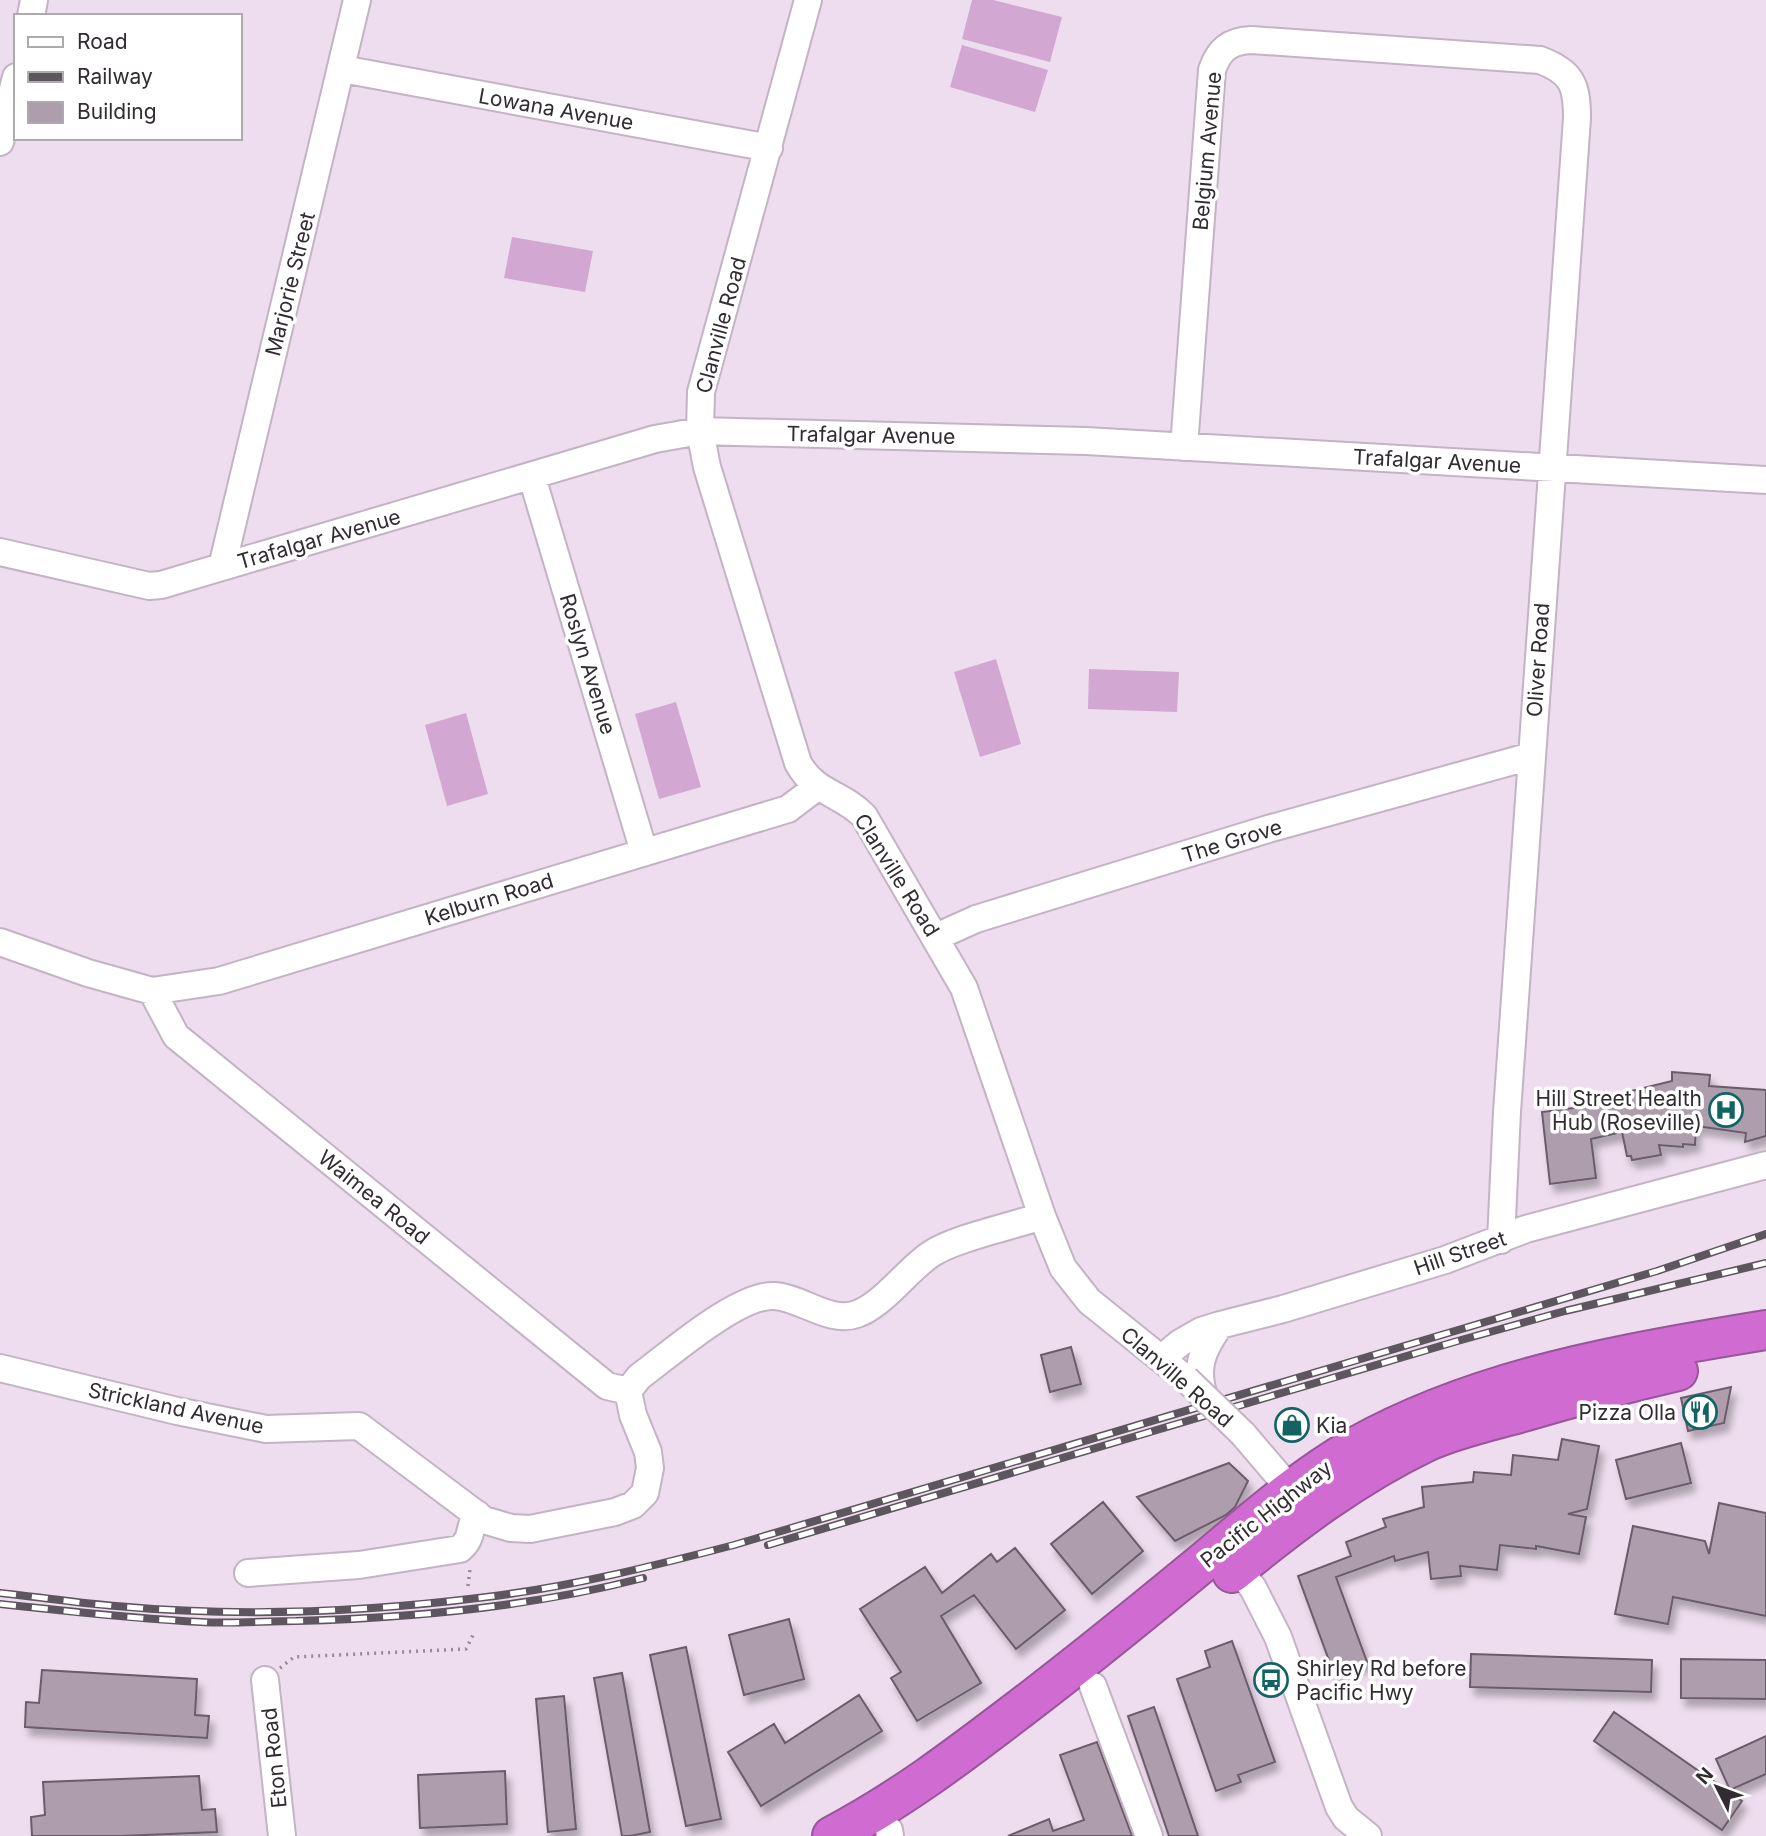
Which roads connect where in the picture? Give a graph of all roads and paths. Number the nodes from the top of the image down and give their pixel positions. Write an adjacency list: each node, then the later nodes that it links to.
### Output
1 (358, 0): 3 (street, Marjorie Street)
2 (808, 0): 7 (street, Clanville Road)
3 (342, 69): 7 (street, Lowana Avenue); 14 (street, Marjorie Street)
4 (1573, 82): 9 (street, Belgium Avenue); 10 (street, Oliver Road)
5 (14, 85): 6 (street)
6 (0, 142)
7 (769, 148): 8 (street, Clanville Road)
8 (700, 431): 9 (street, Trafalgar Avenue); 11 (street, Trafalgar Avenue); 16 (street, Clanville Road)
9 (1184, 447): 10 (street, Trafalgar Avenue)
10 (1551, 467): 12 (street, Trafalgar Avenue); 15 (street, Oliver Road)
11 (531, 477): 14 (street, Trafalgar Avenue); 17 (street, Roslyn Avenue)
12 (1766, 480)
13 (0, 552): 14 (street, Trafalgar Avenue)
14 (222, 567)
15 (1531, 756): 18 (street, The Grove); 23 (street, Oliver Road)
16 (817, 787): 17 (street, Kelburn Road); 18 (street, Clanville Road)
17 (644, 852): 20 (street, Kelburn Road)
18 (936, 937): 22 (street, Clanville Road)
19 (0, 943): 20 (street)
20 (152, 991): 30 (street, Waimea Road)
21 (1766, 1164): 23 (street, Hill Street)
22 (1042, 1216): 27 (street, Clanville Road); 30 (street)
23 (1501, 1240): 24 (street, Hill Street)
24 (1220, 1325): 27 (street, Hill Street); 29 (street)
25 (1766, 1330): 31 (highway, Pacific Highway)
26 (1766, 1356): 31 (highway, Pacific Highway)
27 (1161, 1359): 29 (street, Clanville Road)
28 (0, 1368): 32 (street, Strickland Avenue)
29 (1196, 1384): 31 (street, Clanville Road, bridge)
30 (628, 1391): 32 (street, Strickland Avenue)
31 (1301, 1501): 33 (highway, Pacific Highway)
32 (477, 1514): 34 (street)
33 (1229, 1558): 37 (highway, Pacific Highway); 40 (highway, Pacific Highway); 42 (street)
34 (248, 1573)
35 (474, 1633): 36 (path)
36 (265, 1679): 39 (street, Eton Road)
37 (1093, 1686): 38 (highway, Pacific Highway); 41 (street)
38 (886, 1834)
39 (282, 1836)
40 (832, 1836)
41 (1149, 1836)
42 (1368, 1836)

